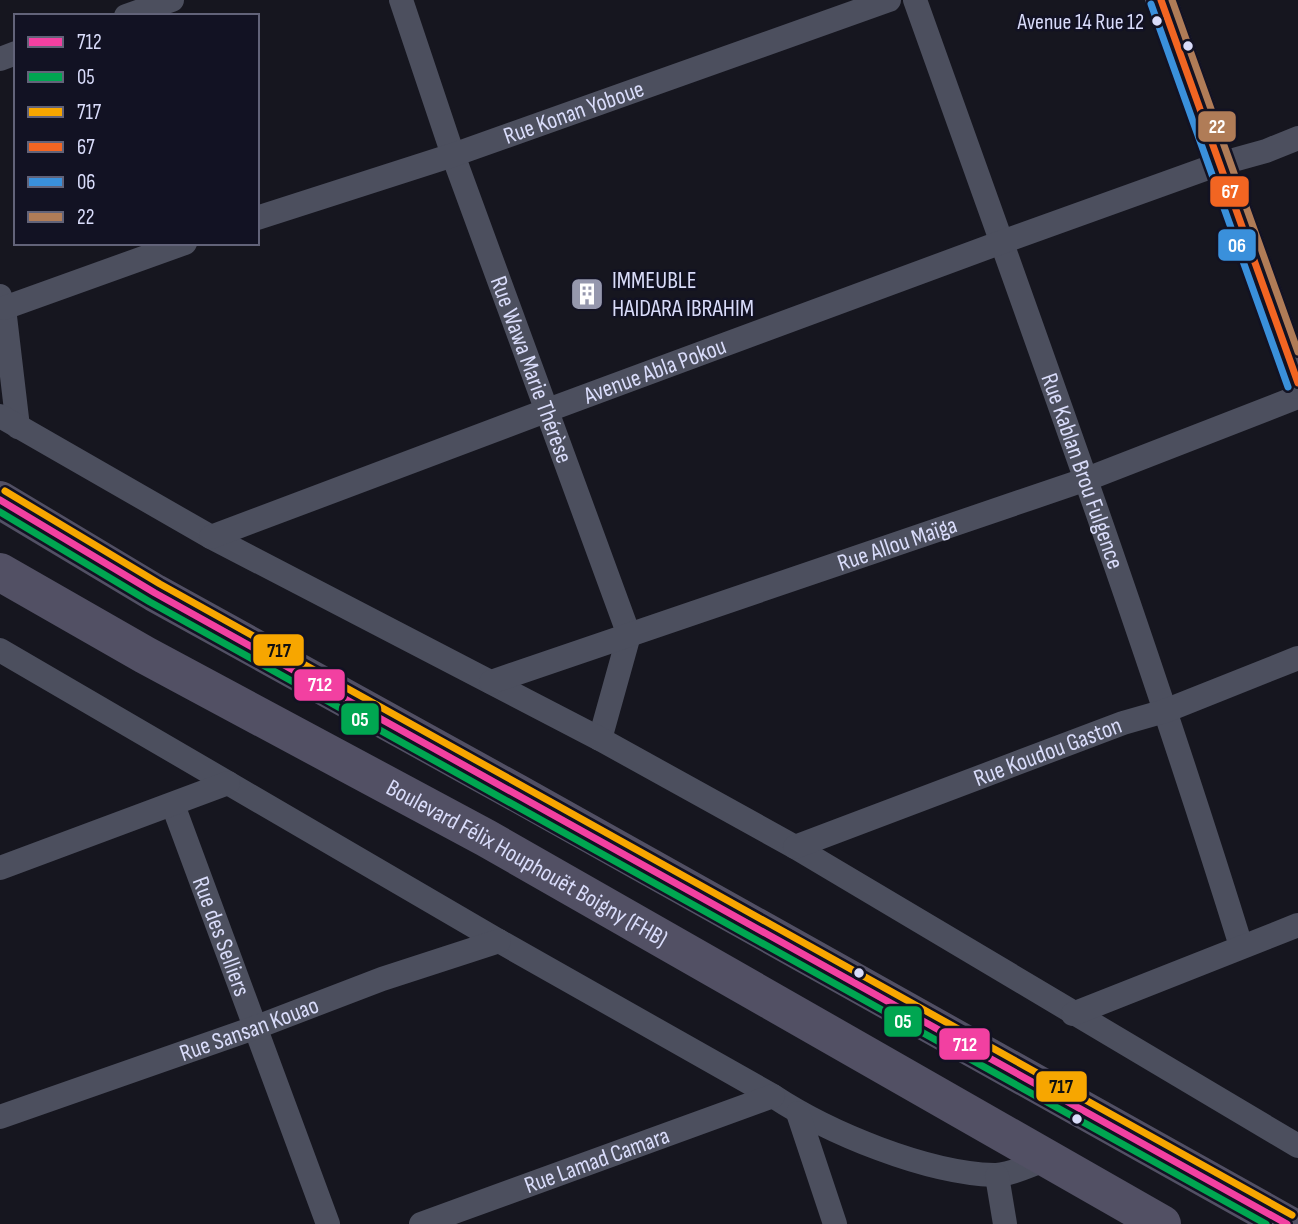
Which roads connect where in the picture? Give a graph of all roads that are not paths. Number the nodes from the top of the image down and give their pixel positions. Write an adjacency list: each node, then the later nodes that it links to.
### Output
1 (172, 0): 6 (street)
2 (401, 0): 8 (street, Rue Wawa Marie Thérèse)
3 (889, 0): 8 (street, Rue Konan Yoboue)
4 (915, 0): 11 (street, Rue Kablan Brou Fulgence)
5 (1161, 0): 9 (street)
6 (132, 14)
7 (1298, 138): 9 (street, Avenue Abla Pokou)
8 (453, 155): 10 (street, Rue Konan Yoboue); 16 (street, Rue Wawa Marie Thérèse)
9 (1219, 164): 11 (street, Avenue Abla Pokou); 14 (street)
10 (259, 217)
11 (1002, 242): 16 (street, Avenue Abla Pokou); 18 (street, Rue Kablan Brou Fulgence)
12 (179, 245): 13 (street)
13 (2, 302): 17 (street)
14 (1298, 383)
15 (1298, 397): 18 (street, Rue Allou Maïga)
16 (548, 410): 20 (street, Avenue Abla Pokou); 22 (street, Rue Wawa Marie Thérèse)
17 (9, 422): 20 (street)
18 (1087, 479): 22 (street, Rue Allou Maïga); 26 (street, Rue Kablan Brou Fulgence)
19 (0, 499): 48 (main road)
20 (211, 537): 25 (street)
21 (0, 572): 41 (main road, Boulevard Félix Houphouët Boigny (FHB))
22 (629, 635): 25 (street, Rue Allou Maïga); 27 (street)
23 (0, 650): 28 (street)
24 (1298, 658): 26 (street, Rue Koudou Gaston)
25 (491, 682): 27 (street)
26 (1164, 711): 30 (street, Rue Koudou Gaston); 34 (street, Rue Kablan Brou Fulgence)
27 (600, 739): 30 (street)
28 (228, 783): 29 (street); 33 (street)
29 (173, 805): 31 (street); 36 (street, Rue des Selliers)
30 (795, 847): 35 (street)
31 (0, 868)
32 (1298, 925): 34 (street)
33 (499, 941): 36 (street, Rue Sansan Kouao); 37 (street)
34 (1241, 946): 35 (street)
35 (1073, 1014): 40 (street)
36 (254, 1028): 39 (street, Rue Sansan Kouao); 43 (street, Rue des Selliers)
37 (773, 1096): 38 (street); 44 (street, Rue Lamad Camara)
38 (798, 1112): 42 (street); 45 (street)
39 (0, 1117)
40 (1298, 1146)
41 (1050, 1158): 42 (street); 47 (main road, Boulevard Félix Houphouët Boigny (FHB))
42 (996, 1176): 46 (street)
43 (328, 1224)
44 (421, 1224)
45 (835, 1224)
46 (1005, 1224)
47 (1162, 1224)
48 (1287, 1224)

